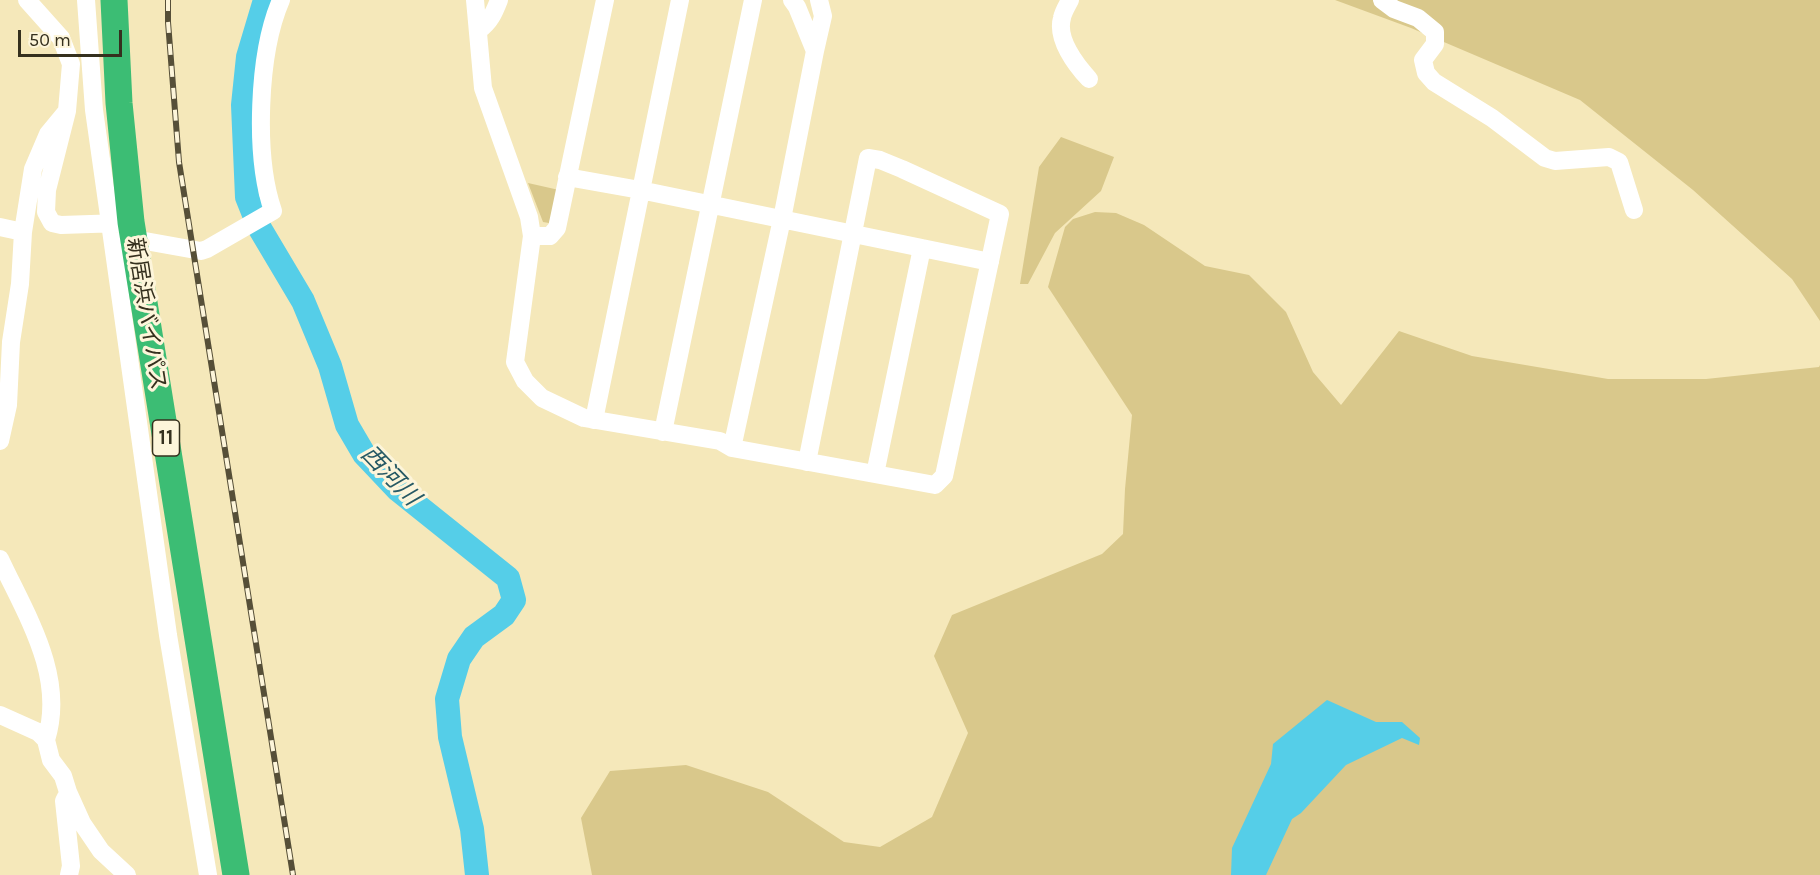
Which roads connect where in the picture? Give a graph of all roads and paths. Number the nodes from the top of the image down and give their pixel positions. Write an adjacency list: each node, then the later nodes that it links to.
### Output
1 (27, 0): 17 (street)
2 (86, 0): 24 (street)
3 (114, 0): 24 (highway, 新居浜バイパス / 11)
4 (281, 0): 24 (street)
5 (475, 0): 14 (street)
6 (498, 0): 14 (street)
7 (605, 0): 18 (street)
8 (680, 0): 19 (street)
9 (753, 0): 20 (street)
10 (792, 0): 15 (street)
11 (819, 0): 15 (street)
12 (1070, 0): 16 (street)
13 (1382, 0): 21 (street)
14 (478, 30): 27 (street)
15 (815, 51): 22 (street)
16 (1089, 79)
17 (67, 111): 24 (street); 25 (street)
18 (567, 177): 19 (street); 27 (street)
19 (640, 190): 20 (street); 31 (street)
20 (710, 204): 22 (street); 32 (street)
21 (1634, 210)
22 (782, 219): 26 (street); 34 (street)
23 (0, 227): 25 (street)
24 (125, 228): 43 (street); 44 (highway, 新居浜バイパス / 11)
25 (23, 232): 30 (street)
26 (853, 234): 28 (street); 29 (street); 35 (street)
27 (532, 236): 31 (street)
28 (922, 248): 29 (street); 36 (street)
29 (990, 262): 36 (street)
30 (2, 417): 33 (street)
31 (594, 420): 32 (street)
32 (663, 432): 34 (street)
33 (0, 441)
34 (732, 448): 35 (street)
35 (807, 462): 36 (street)
36 (875, 474)
37 (0, 560): 39 (street)
38 (0, 714): 39 (street)
39 (46, 740): 40 (street)
40 (68, 792): 41 (street); 42 (street)
41 (69, 875)
42 (128, 875)
43 (208, 875)
44 (236, 875)

